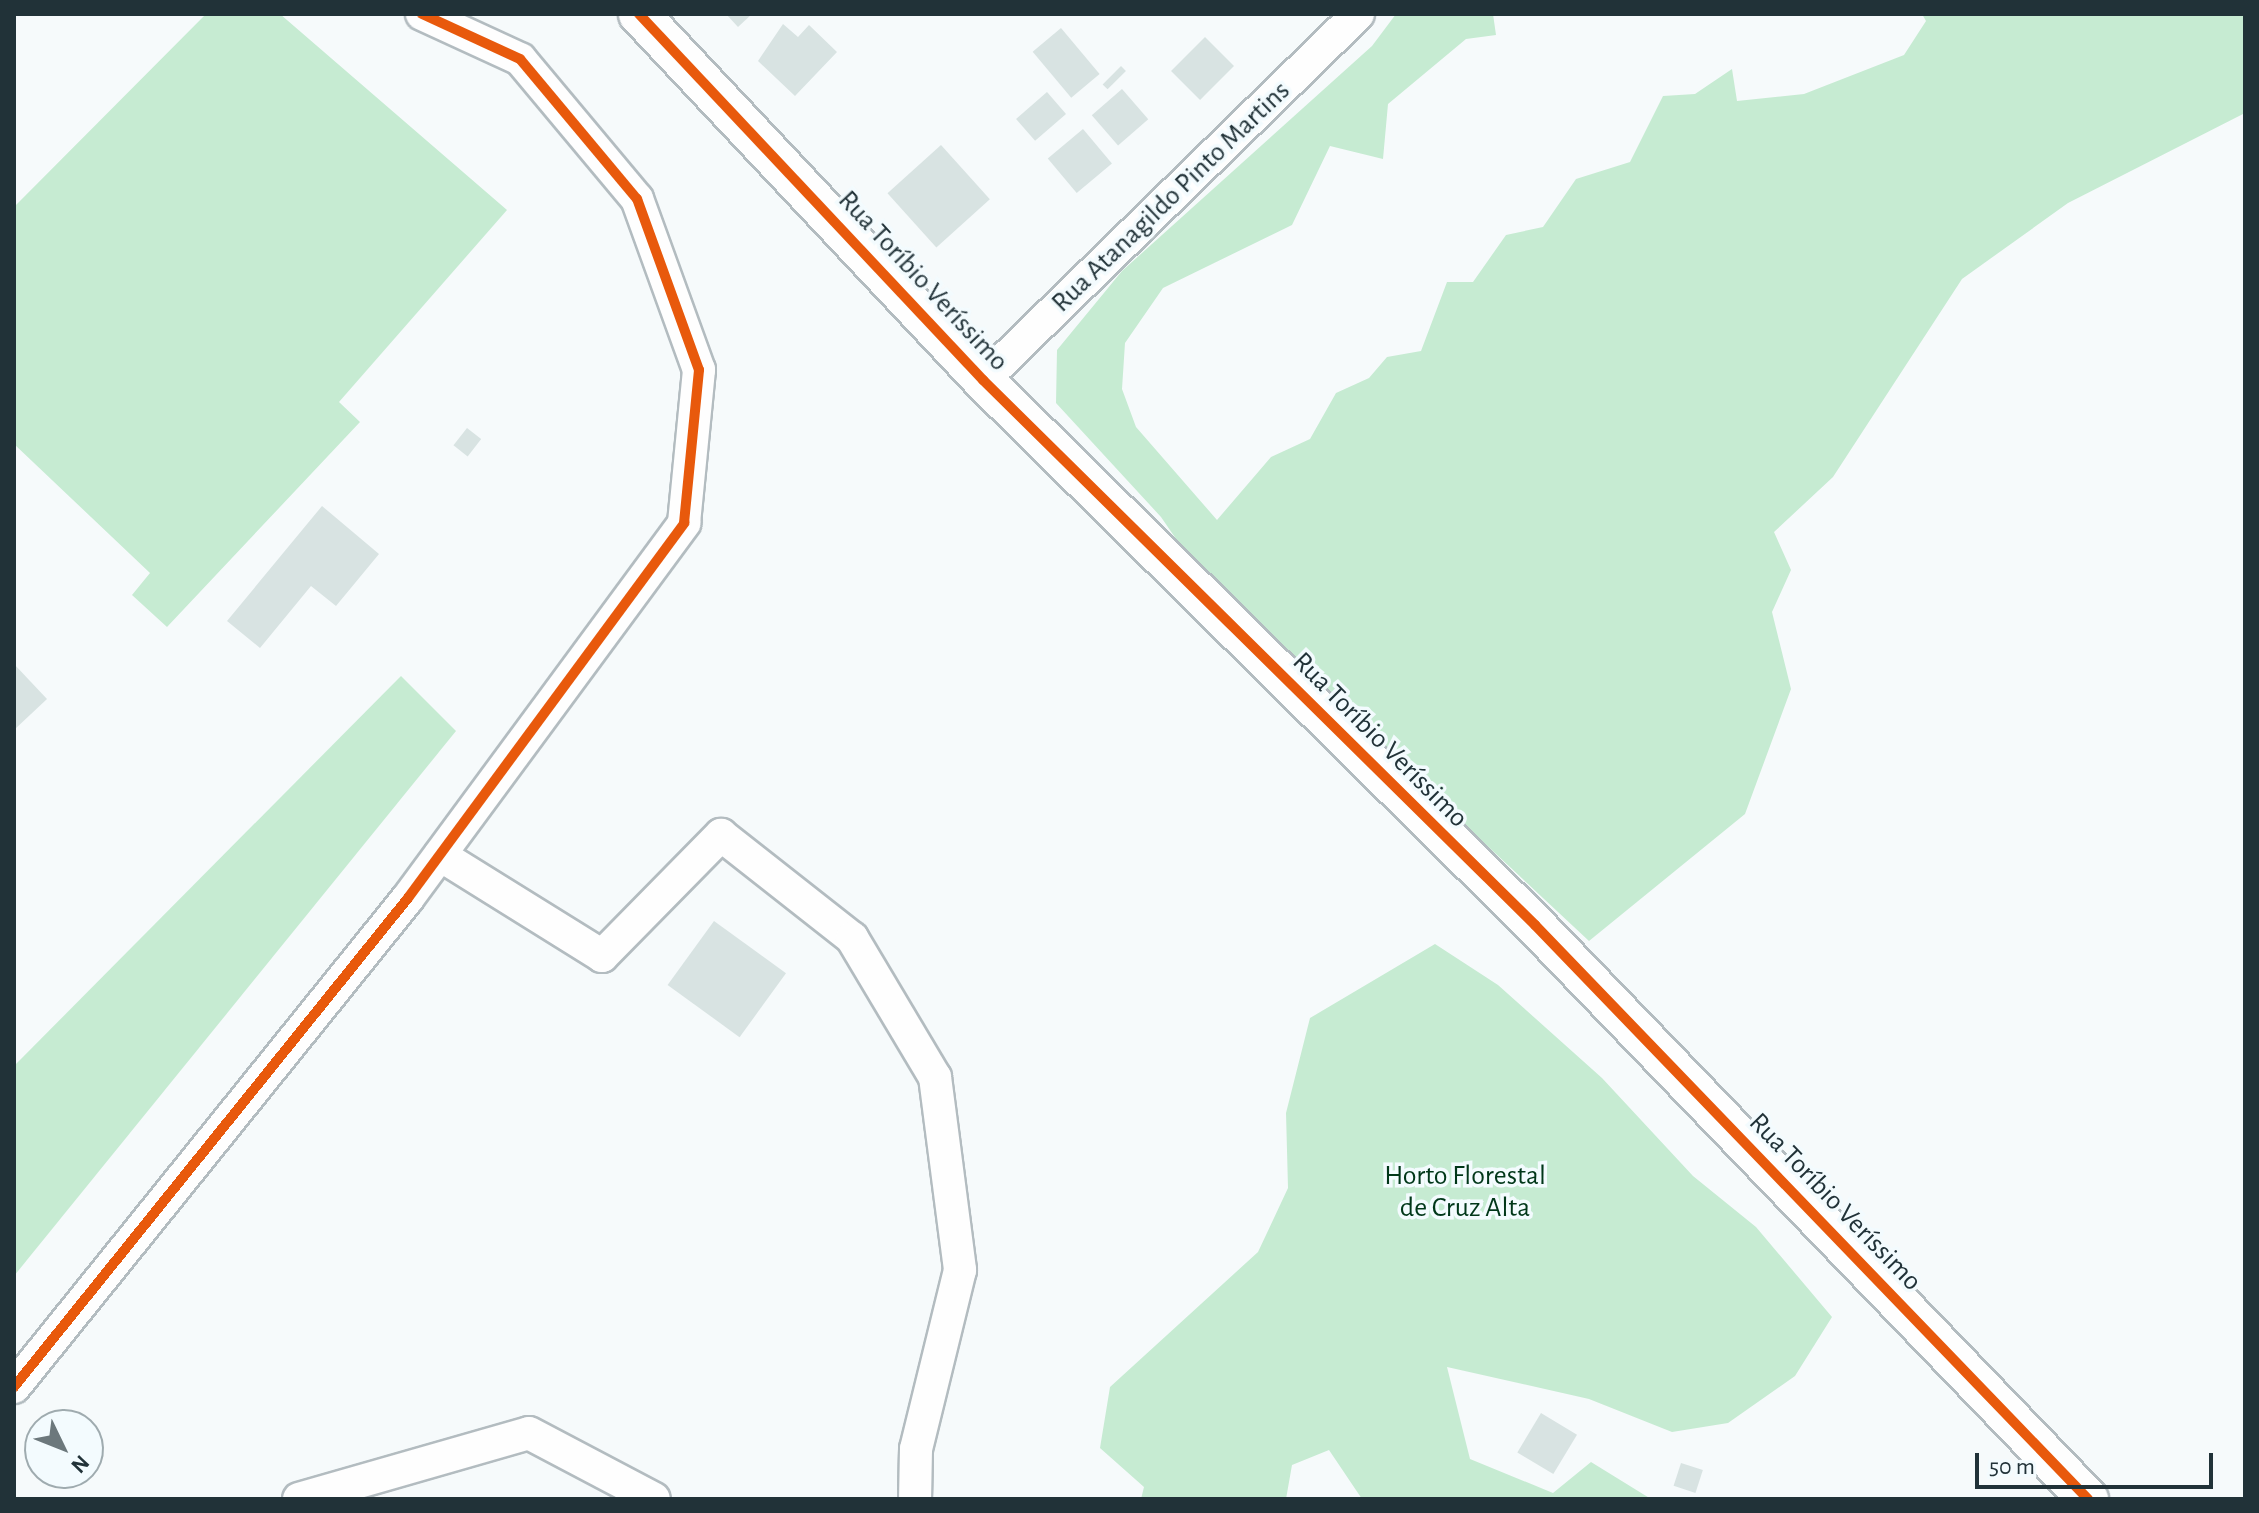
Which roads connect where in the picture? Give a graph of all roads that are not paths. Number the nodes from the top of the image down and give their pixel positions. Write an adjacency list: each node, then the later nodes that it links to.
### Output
1 (422, 14): 5 (street)
2 (639, 14): 4 (street, Rua Toríbio Veríssimo)
3 (1358, 14): 4 (street, Rua Atanagildo Pinto Martins)
4 (983, 380): 10 (street, Rua Toríbio Veríssimo)
5 (440, 855): 6 (street); 9 (street)
6 (14, 1387)
7 (299, 1499): 8 (street)
8 (654, 1499)
9 (915, 1499)
10 (2088, 1499)

